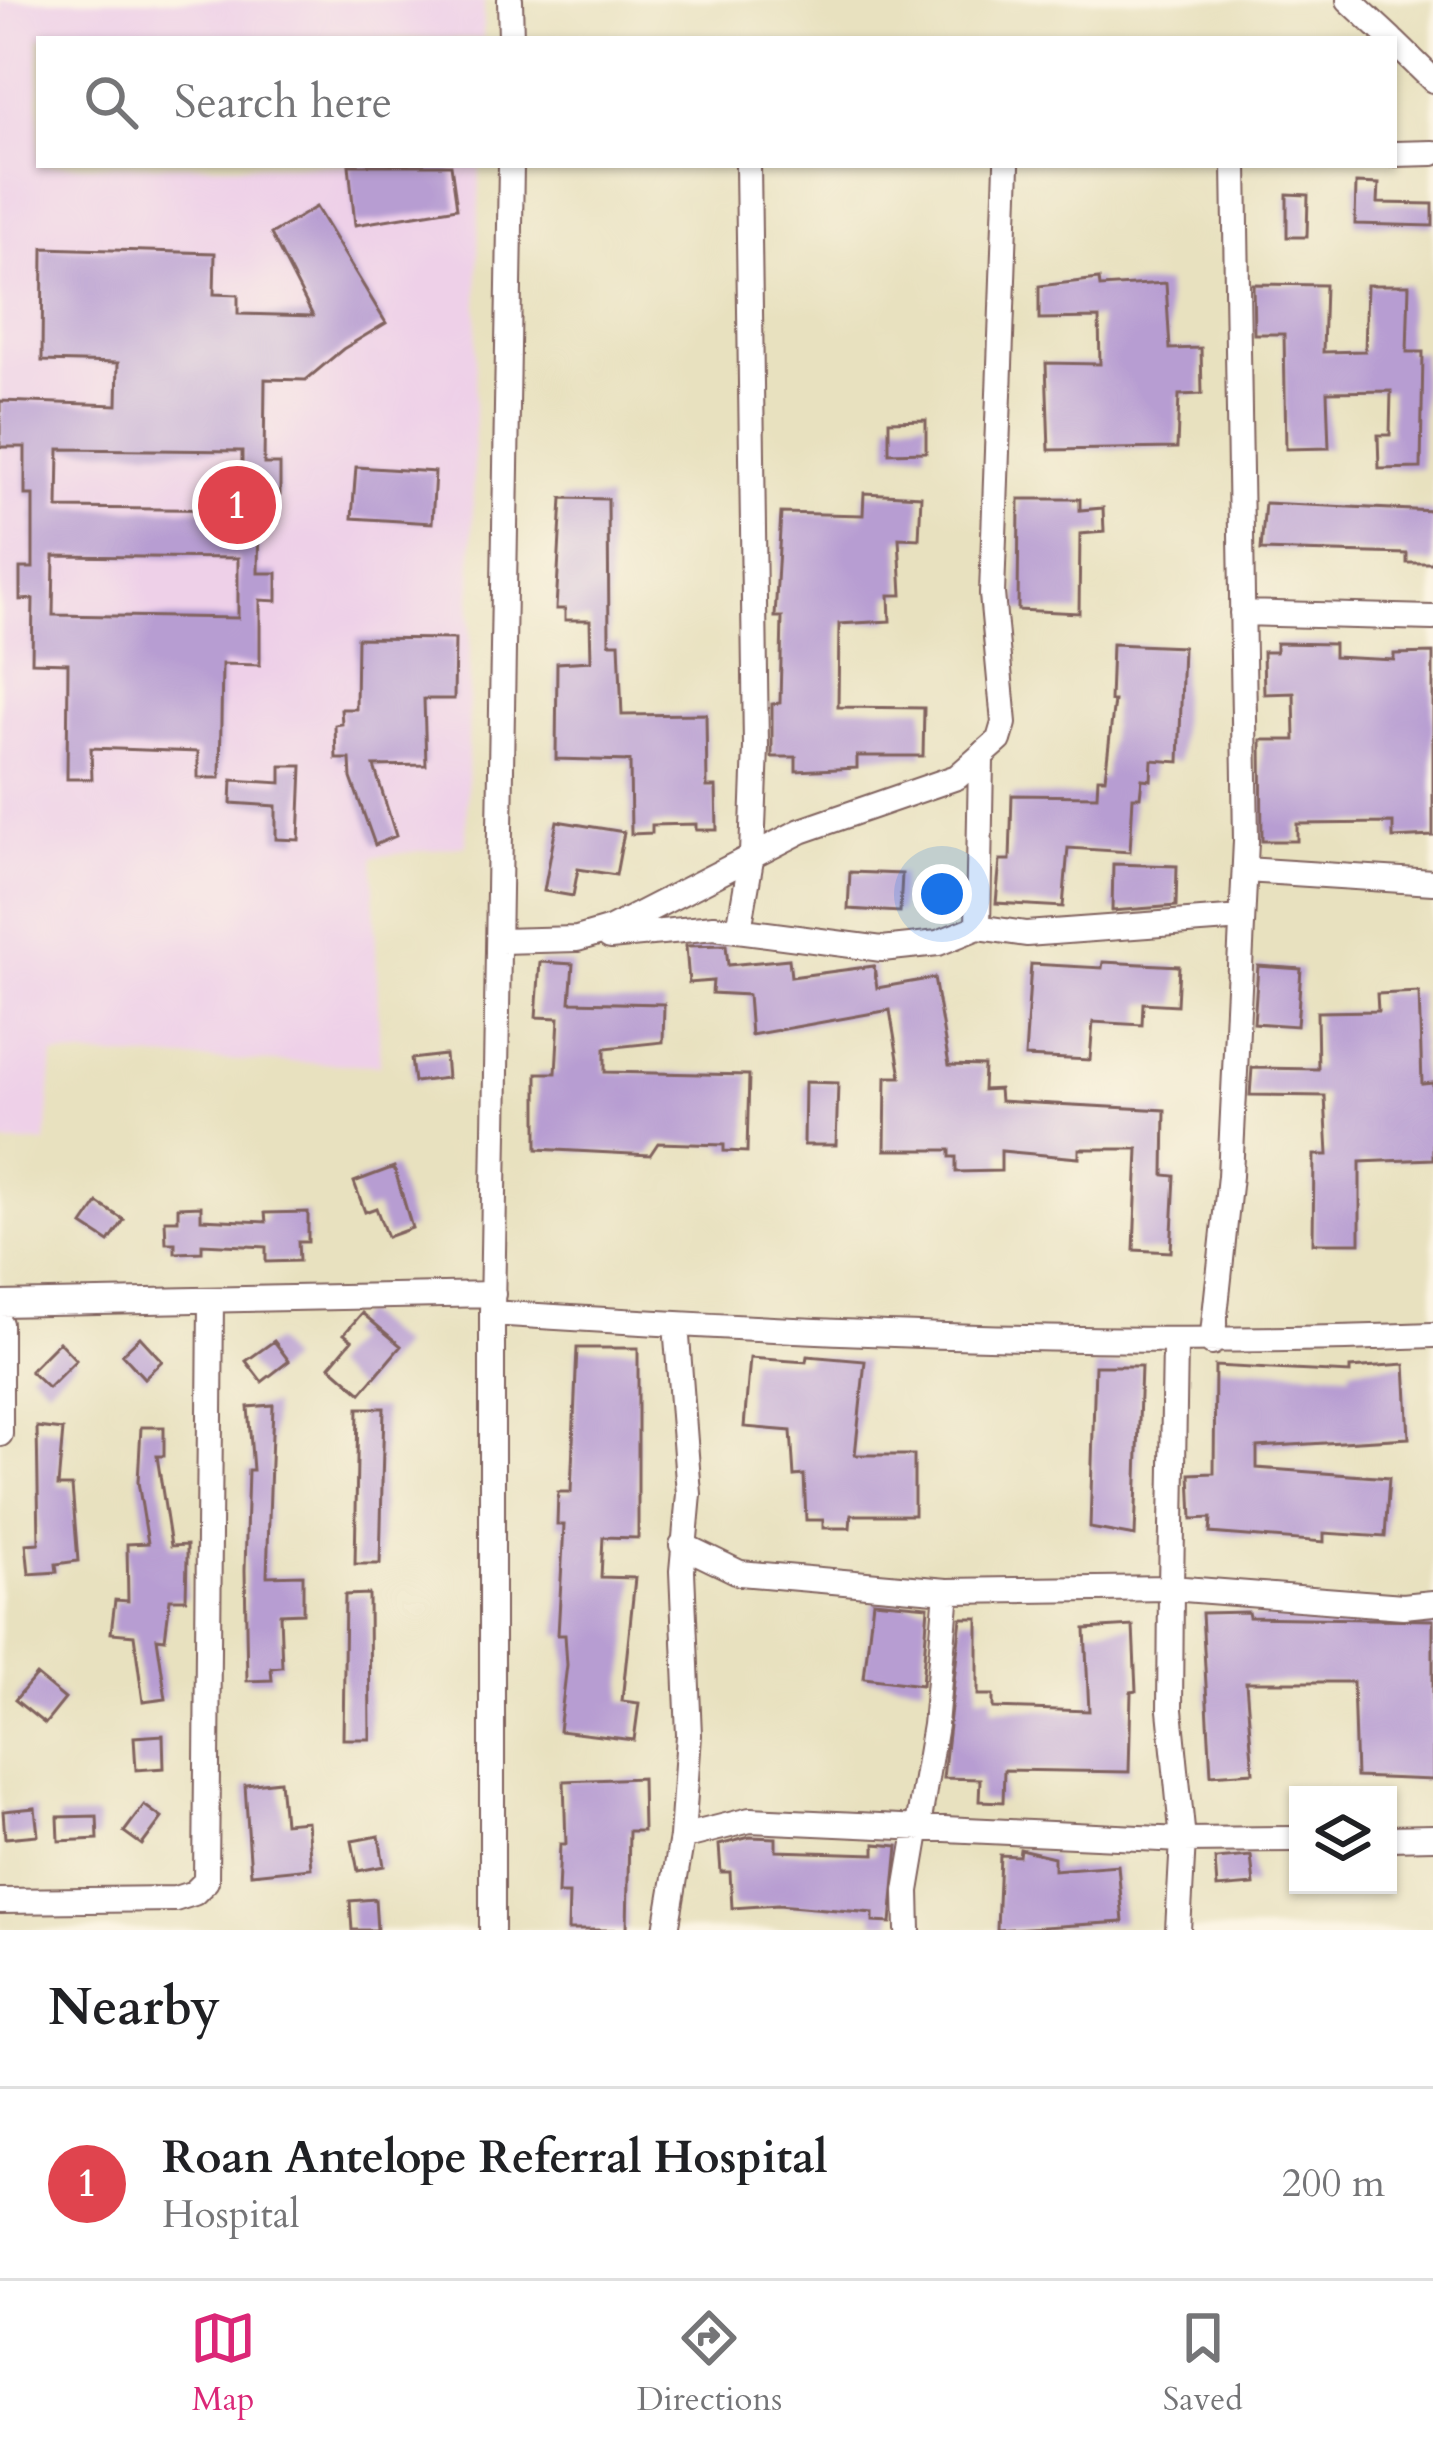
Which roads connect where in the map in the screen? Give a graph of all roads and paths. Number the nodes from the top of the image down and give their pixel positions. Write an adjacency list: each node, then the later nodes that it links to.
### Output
1 (510, 0): 3 (street)
2 (1349, 0): 4 (street)
3 (511, 36)
4 (1388, 36)
5 (1397, 45): 6 (street)
6 (1433, 80)
7 (1433, 153): 8 (street)
8 (1397, 154)
9 (511, 168): 23 (street)
10 (748, 168): 16 (street)
11 (1007, 168): 15 (street)
12 (1235, 168): 13 (street)
13 (1242, 613): 14 (street); 17 (street)
14 (1433, 618)
15 (981, 760): 16 (street); 20 (street)
16 (752, 854): 21 (street); 22 (street)
17 (1244, 870): 18 (street); 19 (street)
18 (1433, 882)
19 (1243, 918): 20 (street); 31 (street)
20 (978, 926): 21 (street)
21 (739, 930): 22 (street)
22 (577, 939): 23 (street)
23 (500, 941): 25 (street)
24 (212, 1300): 25 (street); 26 (street); 43 (street)
25 (493, 1303): 28 (street); 44 (street)
26 (0, 1304)
27 (0, 1324): 32 (street)
28 (676, 1324): 30 (street); 33 (street)
29 (1433, 1335): 31 (street)
30 (1175, 1343): 31 (street); 34 (street)
31 (1212, 1343)
32 (0, 1434)
33 (682, 1545): 35 (street); 38 (street)
34 (1171, 1588): 35 (street); 36 (street); 42 (street)
35 (947, 1591): 37 (street)
36 (1433, 1603)
37 (915, 1830): 38 (street); 42 (street); 46 (street)
38 (682, 1837): 45 (street)
39 (1433, 1837): 40 (street)
40 (1397, 1838)
41 (1289, 1839): 42 (street)
42 (1183, 1840): 47 (street)
43 (0, 1901)
44 (492, 1930)
45 (666, 1930)
46 (908, 1930)
47 (1178, 1930)

